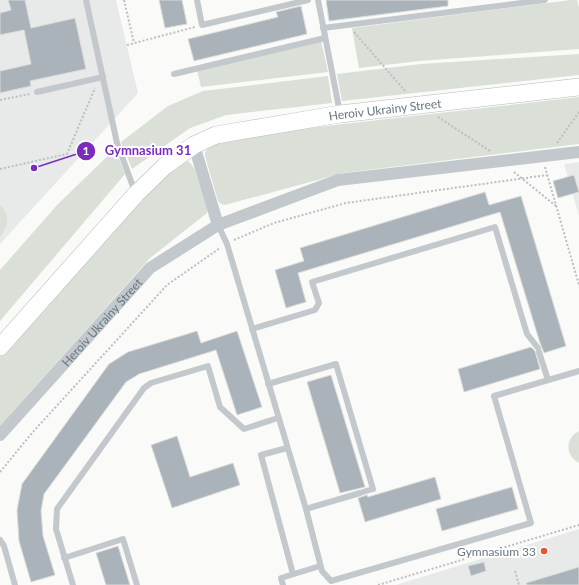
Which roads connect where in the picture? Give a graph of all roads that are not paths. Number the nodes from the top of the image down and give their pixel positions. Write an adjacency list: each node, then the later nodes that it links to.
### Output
1 (86, 0): 9 (lane)
2 (197, 0): 3 (lane)
3 (308, 0)
4 (318, 0): 6 (lane)
5 (545, 0): 6 (lane)
6 (323, 28): 7 (lane)
7 (325, 38): 8 (lane); 12 (lane)
8 (174, 74)
9 (101, 78): 11 (lane); 15 (lane)
10 (579, 87): 12 (main road, Heroiv Ukrainy Street)
11 (37, 92)
12 (340, 114): 13 (main road, Heroiv Ukrainy Street)
13 (194, 145): 15 (main road, Heroiv Ukrainy Street); 16 (street)
14 (579, 152): 16 (street, Heroiv Ukrainy Street)
15 (136, 194): 18 (main road, Heroiv Ukrainy Street)
16 (218, 225): 17 (lane); 23 (street, Heroiv Ukrainy Street)
17 (252, 329): 20 (lane); 21 (lane)
18 (0, 347)
19 (579, 371): 20 (lane)
20 (548, 380): 28 (lane)
21 (268, 384): 22 (lane); 25 (lane)
22 (278, 418): 24 (lane); 27 (lane)
23 (0, 435)
24 (287, 448): 25 (lane); 29 (lane)
25 (306, 509): 28 (lane)
26 (0, 540): 30 (lane)
27 (64, 558): 31 (lane); 32 (lane)
28 (320, 566): 29 (lane)
29 (293, 574): 33 (lane)
30 (15, 585)
31 (73, 585)
32 (137, 585)
33 (283, 585)

